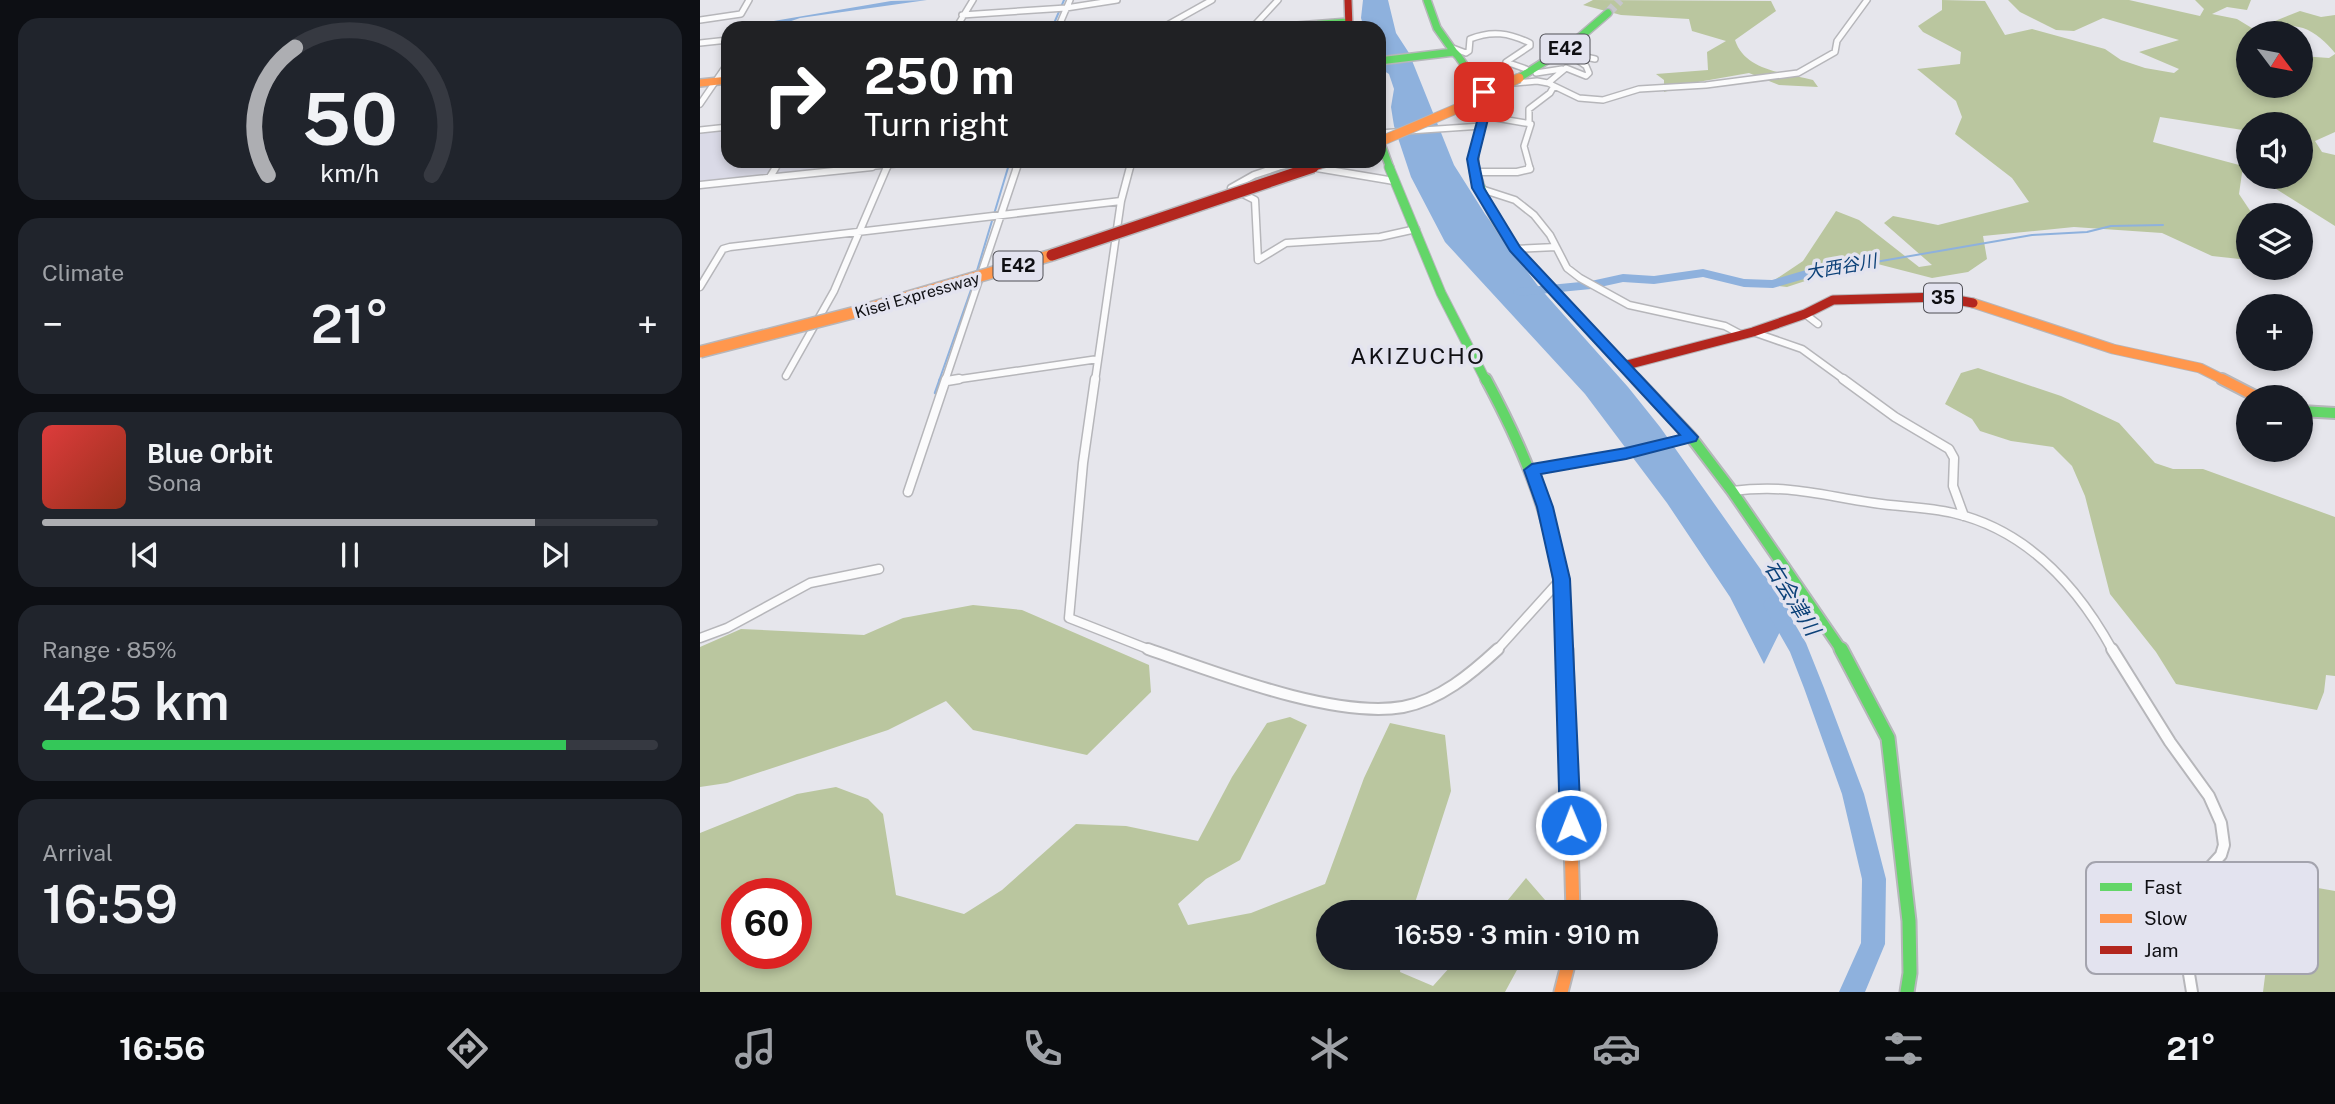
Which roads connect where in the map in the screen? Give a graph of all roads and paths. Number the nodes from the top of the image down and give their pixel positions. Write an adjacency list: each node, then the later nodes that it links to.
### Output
1 (749, 0): 13 (street)
2 (973, 0): 12 (street)
3 (1070, 0): 10 (street)
4 (1117, 0): 10 (street)
5 (1212, 0): 16 (street)
6 (1278, 0): 17 (street)
7 (1348, 0): 18 (main road)
8 (1427, 0): 21 (main road)
9 (1867, 0): 28 (street)
10 (1066, 8): 12 (street); 15 (street)
11 (1608, 13): 26 (main road, E42)
12 (962, 15): 14 (street)
13 (700, 20)
14 (959, 21)
15 (1061, 21)
16 (1174, 21)
17 (1258, 21)
18 (1348, 21)
19 (721, 41): 20 (street)
20 (700, 43)
21 (1452, 50): 23 (main road); 26 (street); 29 (main road)
22 (1595, 59): 24 (street)
23 (1386, 60)
24 (1562, 69): 25 (street); 28 (street)
25 (1536, 73)
26 (1522, 74): 35 (main road, E42, bridge)
27 (714, 81): 30 (street)
28 (1551, 84): 29 (street); 32 (street)
29 (1481, 86): 31 (main road)
30 (700, 104)
31 (1483, 121): 32 (street); 36 (street, bridge); 46 (main road)
32 (1529, 124): 46 (street)
33 (721, 128): 34 (street)
34 (700, 130)
35 (1386, 135)
36 (1386, 135)
37 (1386, 151): 48 (main road)
38 (775, 168): 47 (street)
39 (858, 168): 47 (street)
40 (887, 168): 54 (street)
41 (1017, 168): 52 (street)
42 (1130, 168): 51 (street)
43 (1274, 168): 53 (street)
44 (1311, 168): 61 (main road, Kisei Expressway / E42, bridge)
45 (1318, 168): 48 (street)
46 (1473, 172): 50 (main road)
47 (770, 177): 49 (street)
48 (1394, 181): 53 (main road)
49 (700, 185)
50 (1478, 188): 55 (street); 56 (main road)
51 (1121, 201): 52 (street); 62 (street)
52 (1002, 214): 54 (street); 65 (street)
53 (1416, 229): 70 (main road)
54 (859, 230): 57 (street); 64 (street)
55 (1556, 247): 56 (street); 60 (street)
56 (1515, 249): 63 (main road)
57 (700, 287)
58 (1805, 314): 59 (street); 60 (main road, 35); 66 (main road, 35)
59 (1818, 324)
60 (1747, 333): 63 (main road, 35); 73 (street)
61 (700, 352)
62 (1098, 359): 65 (street); 75 (street)
63 (1623, 366): 69 (main road)
64 (786, 376)
65 (947, 381): 72 (street)
66 (2236, 386)
67 (2313, 412): 68 (main road)
68 (2335, 413)
69 (1684, 439): 70 (street); 71 (main road)
70 (1532, 470): 75 (main road)
71 (1732, 491): 73 (street); 82 (main road)
72 (908, 492)
73 (1964, 516): 77 (street)
74 (879, 569): 76 (street)
75 (1561, 579): 78 (main road)
76 (700, 638)
77 (2217, 862)
78 (1573, 900)
79 (1567, 970): 81 (main road)
80 (2190, 974): 83 (street)
81 (1561, 992)
82 (1907, 992)
83 (2192, 992)

